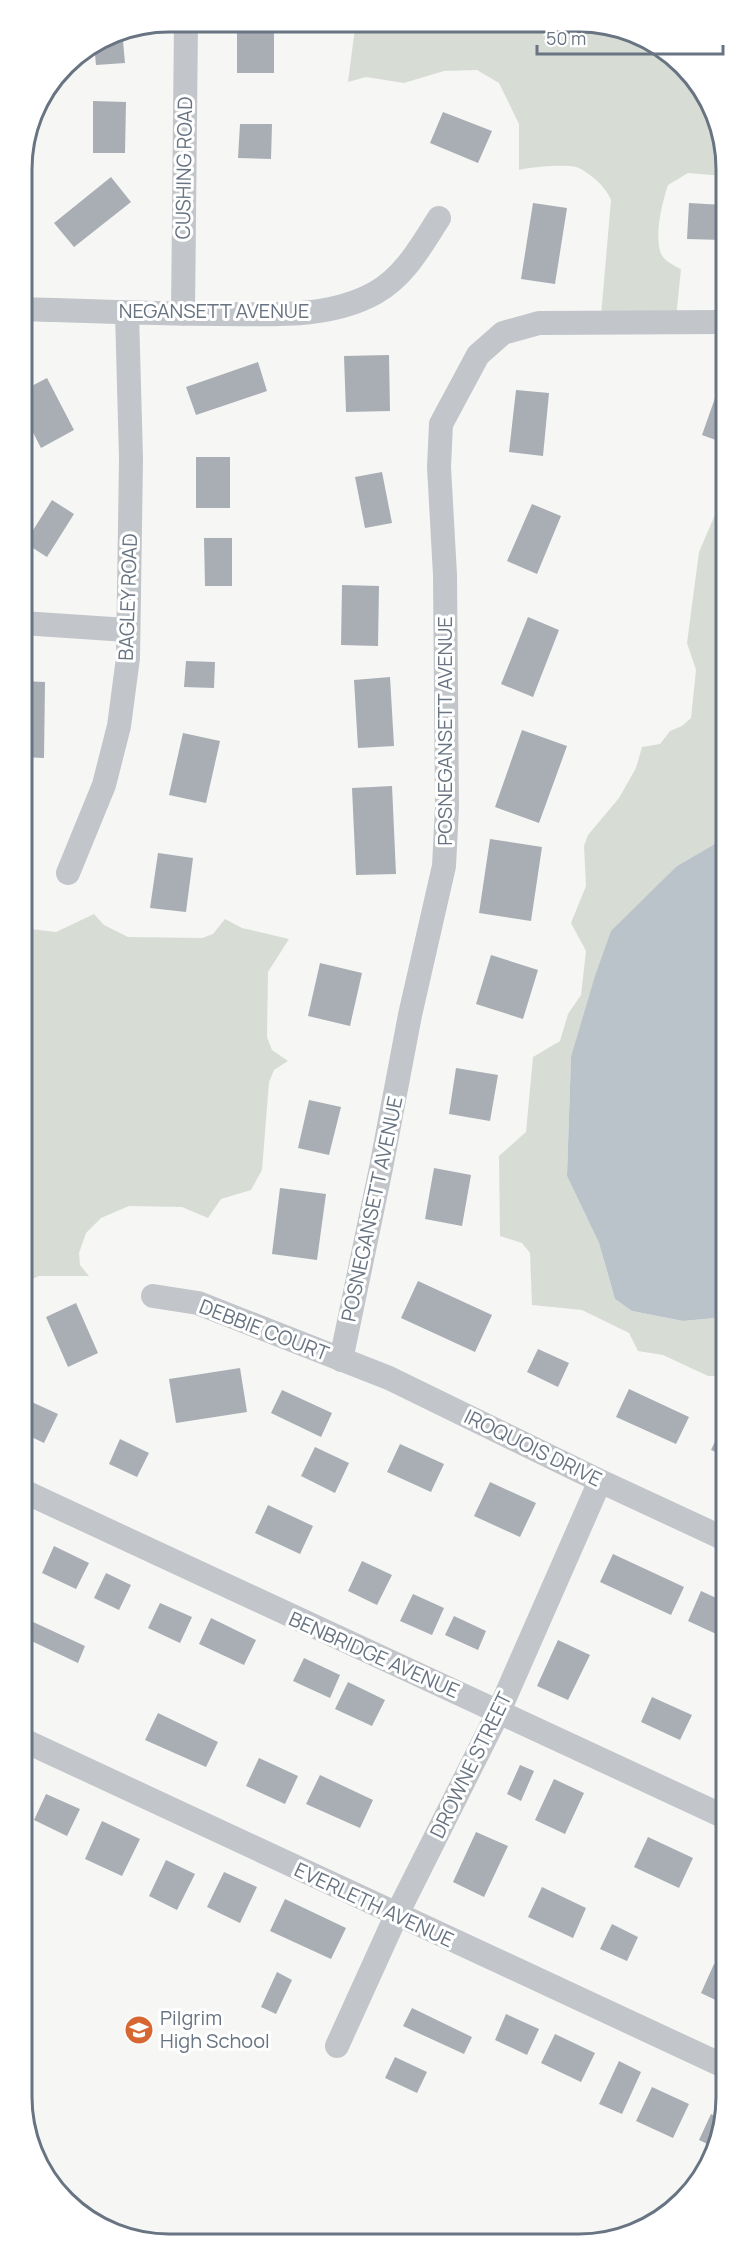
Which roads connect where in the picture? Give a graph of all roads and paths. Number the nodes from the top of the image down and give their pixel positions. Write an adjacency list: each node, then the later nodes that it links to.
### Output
1 (186, 32): 5 (street, CUSHING ROAD)
2 (439, 218): 5 (street, NEGANSETT AVENUE)
3 (32, 309): 4 (street, NEGANSETT AVENUE)
4 (127, 313): 5 (street, NEGANSETT AVENUE); 8 (street, BAGLEY ROAD)
5 (183, 314)
6 (716, 322): 11 (street, POSNEGANSETT AVENUE)
7 (32, 624): 8 (street)
8 (127, 630): 9 (street, BAGLEY ROAD)
9 (69, 873)
10 (153, 1296): 11 (street, DEBBIE COURT)
11 (341, 1360): 12 (street, IROQUOIS DRIVE)
12 (600, 1481): 14 (street, IROQUOIS DRIVE); 15 (street, DROWNE STREET)
13 (32, 1495): 15 (street, BENBRIDGE AVENUE)
14 (715, 1534)
15 (499, 1711): 17 (street, BENBRIDGE AVENUE); 18 (street, DROWNE STREET)
16 (32, 1744): 18 (street, EVERLETH AVENUE)
17 (715, 1812)
18 (396, 1916): 19 (street, DROWNE STREET); 20 (street, EVERLETH AVENUE)
19 (337, 2046)
20 (715, 2062)

